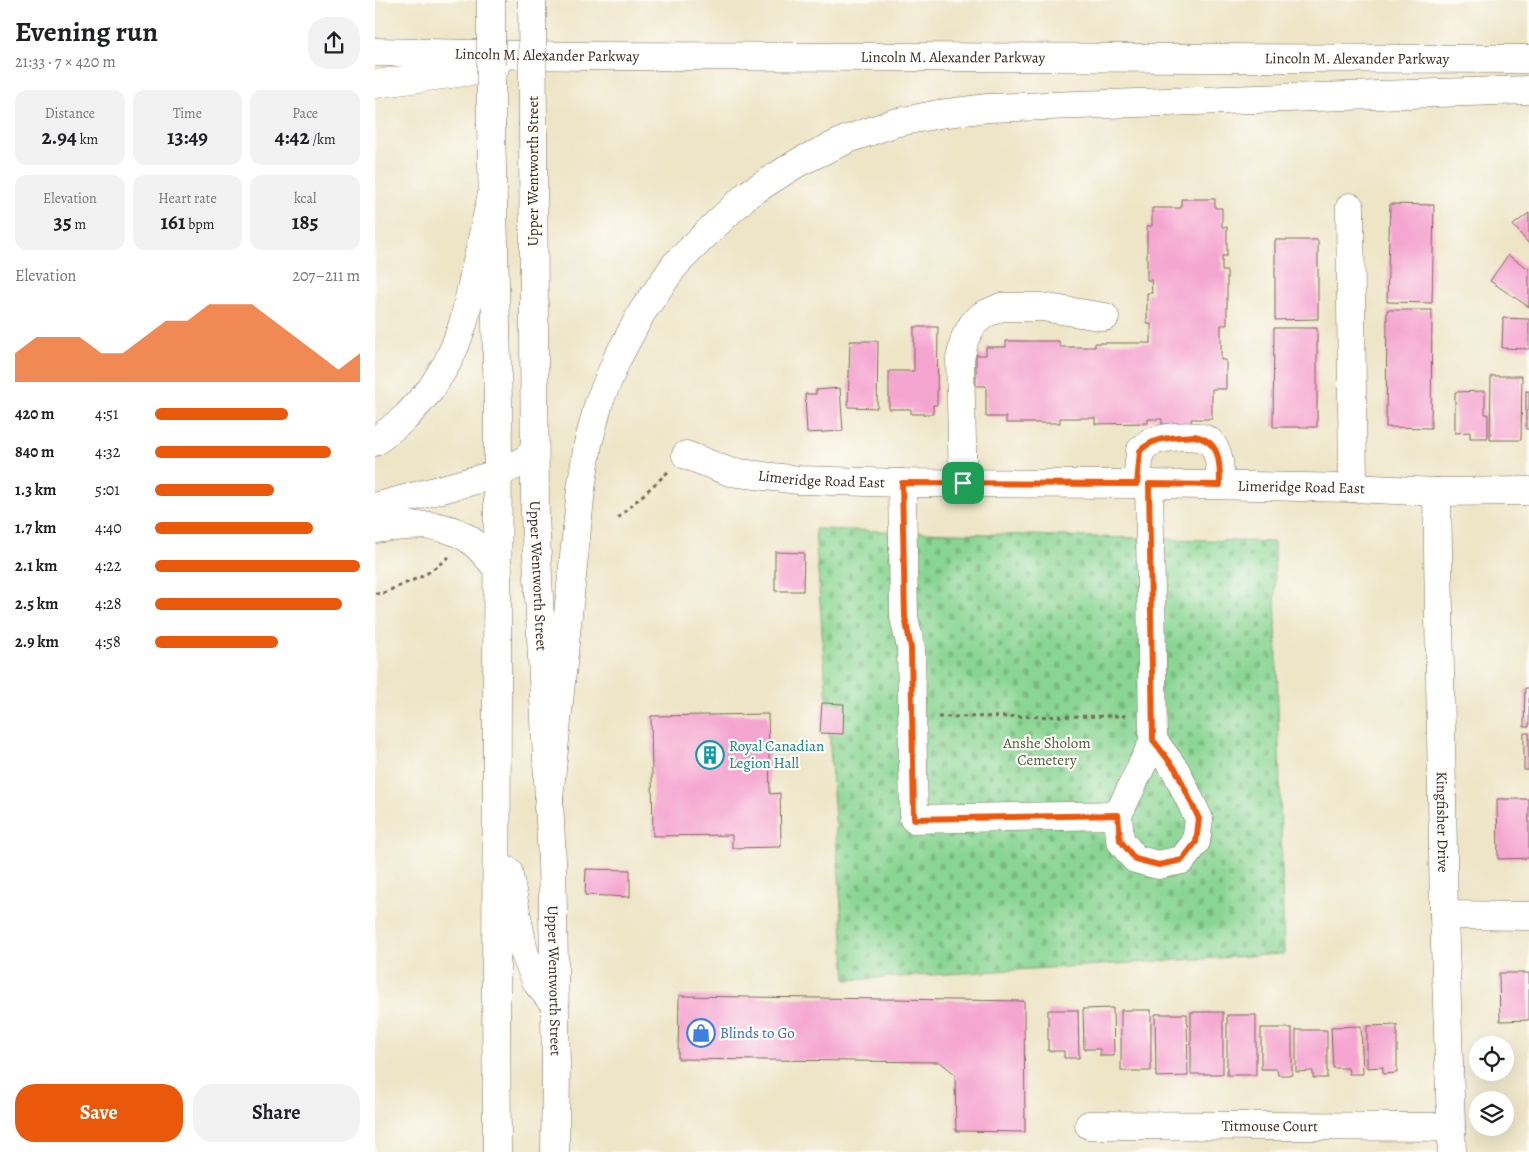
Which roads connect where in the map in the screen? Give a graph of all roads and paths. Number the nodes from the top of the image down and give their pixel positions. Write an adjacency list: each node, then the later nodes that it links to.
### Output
1 (491, 0): 8 (main road, bridge)
2 (532, 0): 12 (main road, Upper Wentworth Street, bridge)
3 (375, 52): 4 (main road, Lincoln M. Alexander Parkway)
4 (584, 56): 5 (main road, Lincoln M. Alexander Parkway); 6 (main road)
5 (1529, 59)
6 (375, 84)
7 (1529, 90): 30 (main road)
8 (493, 189): 11 (main road); 14 (main road)
9 (1350, 207): 19 (main road)
10 (1105, 317): 16 (main road)
11 (375, 442)
12 (534, 452): 14 (main road); 30 (main road, Upper Wentworth Street)
13 (685, 455): 15 (main road, Limeridge Road East); 23 (path)
14 (498, 474): 22 (main road); 26 (main road)
15 (902, 483): 16 (main road, Limeridge Road East); 28 (main road)
16 (963, 483): 17 (main road, Limeridge Road East)
17 (1143, 484): 18 (main road, Limeridge Road East); 18 (main road); 29 (main road)
18 (1220, 485): 19 (main road, Limeridge Road East)
19 (1353, 488): 21 (main road, Limeridge Road East)
20 (1529, 491): 21 (main road, Limeridge Road East)
21 (1437, 492): 33 (main road, Kingfisher Drive)
22 (375, 506)
23 (618, 518)
24 (375, 529): 26 (main road)
25 (453, 554): 27 (path)
26 (498, 569): 32 (main road)
27 (375, 593)
28 (912, 717): 29 (path); 31 (main road)
29 (1153, 728): 31 (main road); 31 (main road)
30 (548, 808): 35 (main road, Upper Wentworth Street)
31 (1118, 815)
32 (497, 818): 35 (main road); 39 (main road)
33 (1444, 915): 34 (main road); 37 (main road, Kingfisher Drive)
34 (1529, 916)
35 (555, 1005): 38 (main road, Upper Wentworth Street)
36 (1089, 1125): 37 (main road, Titmouse Court)
37 (1451, 1139)
38 (549, 1147)
39 (497, 1152)

